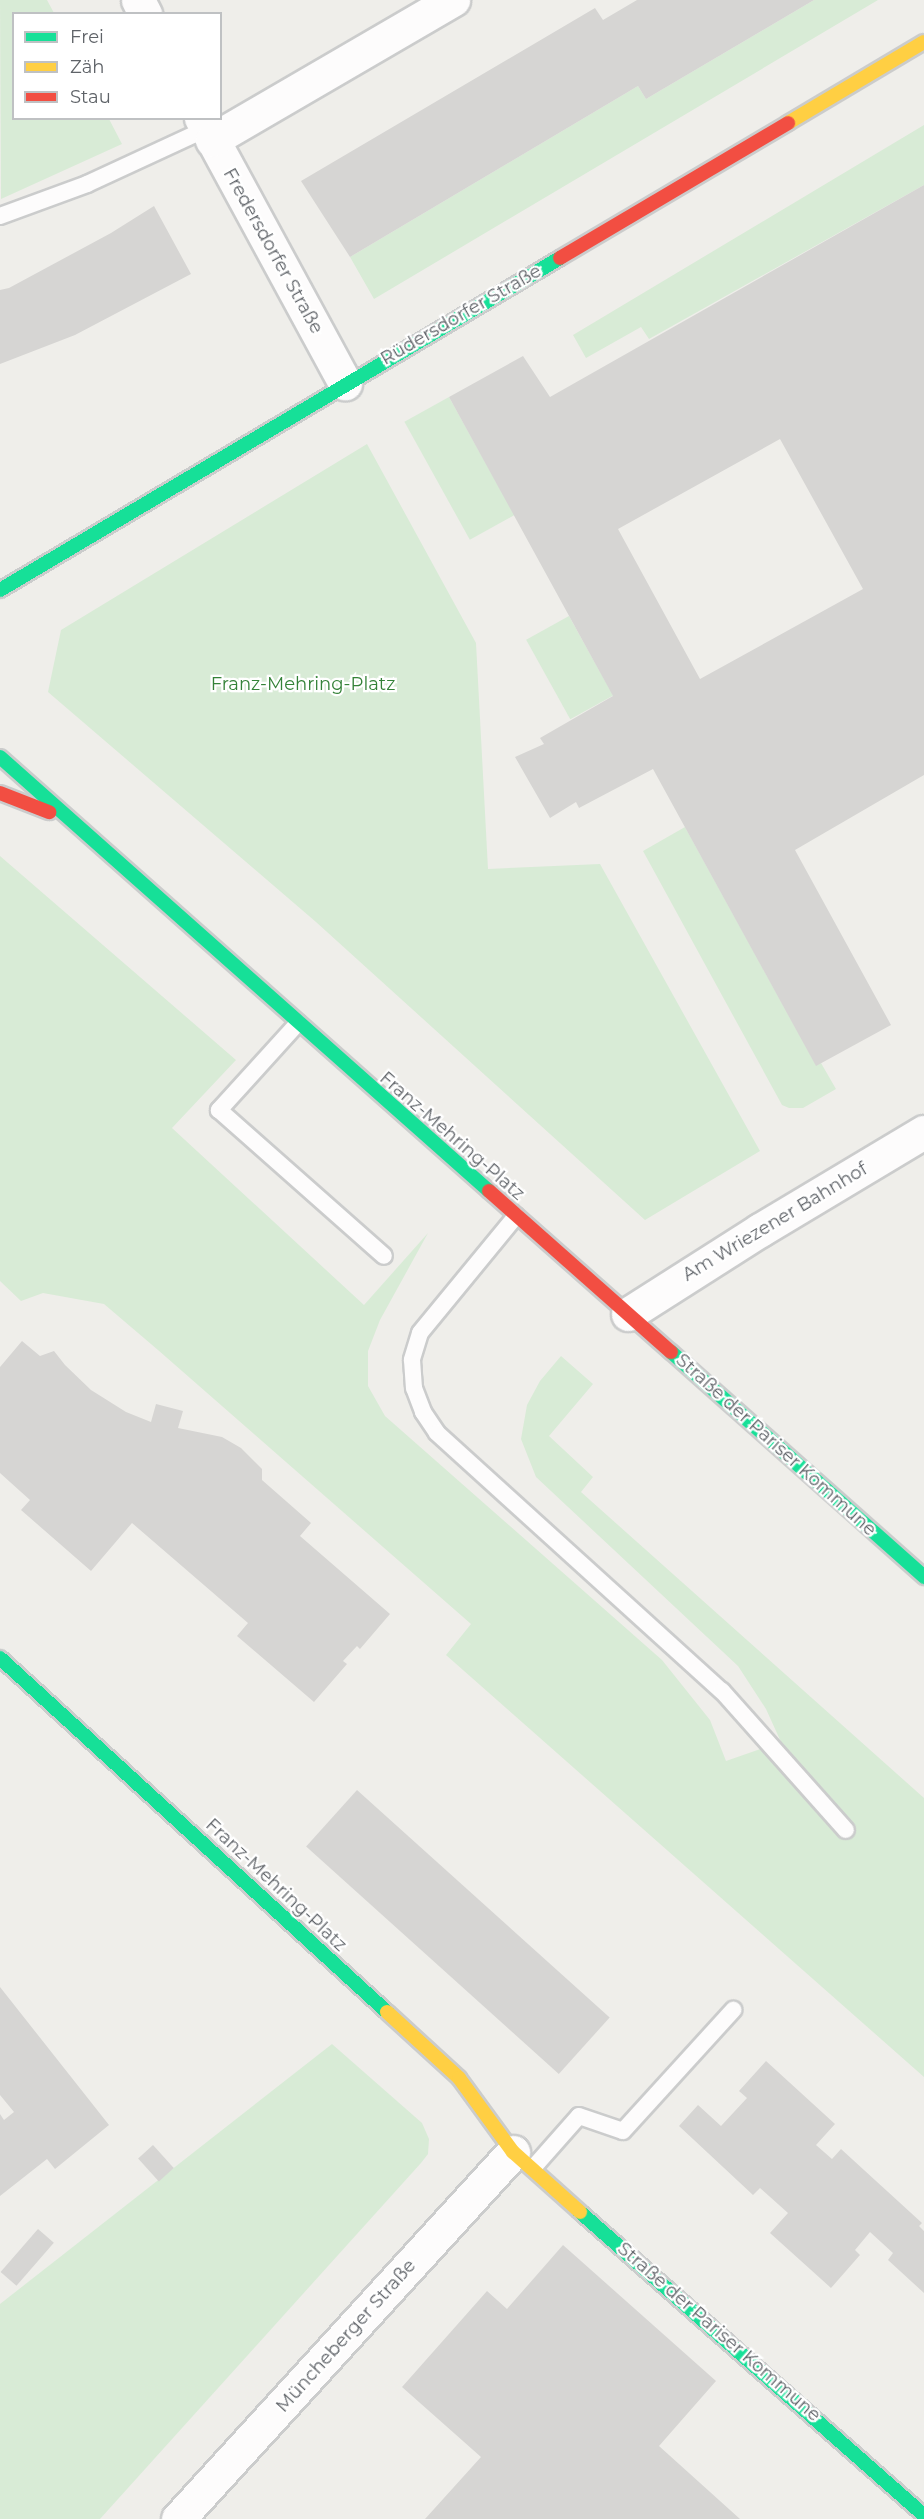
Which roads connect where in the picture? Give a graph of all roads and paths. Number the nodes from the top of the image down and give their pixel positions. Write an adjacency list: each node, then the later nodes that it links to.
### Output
1 (453, 0): 3 (street)
2 (924, 42): 5 (street, Rüdersdorfer Straße)
3 (206, 129): 4 (lane); 5 (street, Fredersdorfer Straße)
4 (0, 216)
5 (345, 383): 6 (street, Rüdersdorfer Straße)
6 (0, 590)
7 (0, 757): 9 (street, Franz-Mehring-Platz)
8 (0, 794): 9 (street, Franz-Mehring-Platz)
9 (65, 818): 10 (street, Franz-Mehring-Platz)
10 (298, 1023): 12 (street, Franz-Mehring-Platz); 13 (lane)
11 (924, 1132): 14 (street, Am Wriezener Bahnhof)
12 (516, 1216): 14 (street, Franz-Mehring-Platz); 17 (lane)
13 (384, 1256)
14 (628, 1314): 15 (street, Straße der Pariser Kommune)
15 (924, 1577)
16 (0, 1658): 19 (street, Franz-Mehring-Platz)
17 (846, 1830)
18 (733, 2010): 19 (lane)
19 (523, 2160): 20 (street, Straße der Pariser Kommune); 21 (street, Müncheberger Straße)
20 (924, 2515)
21 (178, 2519)

